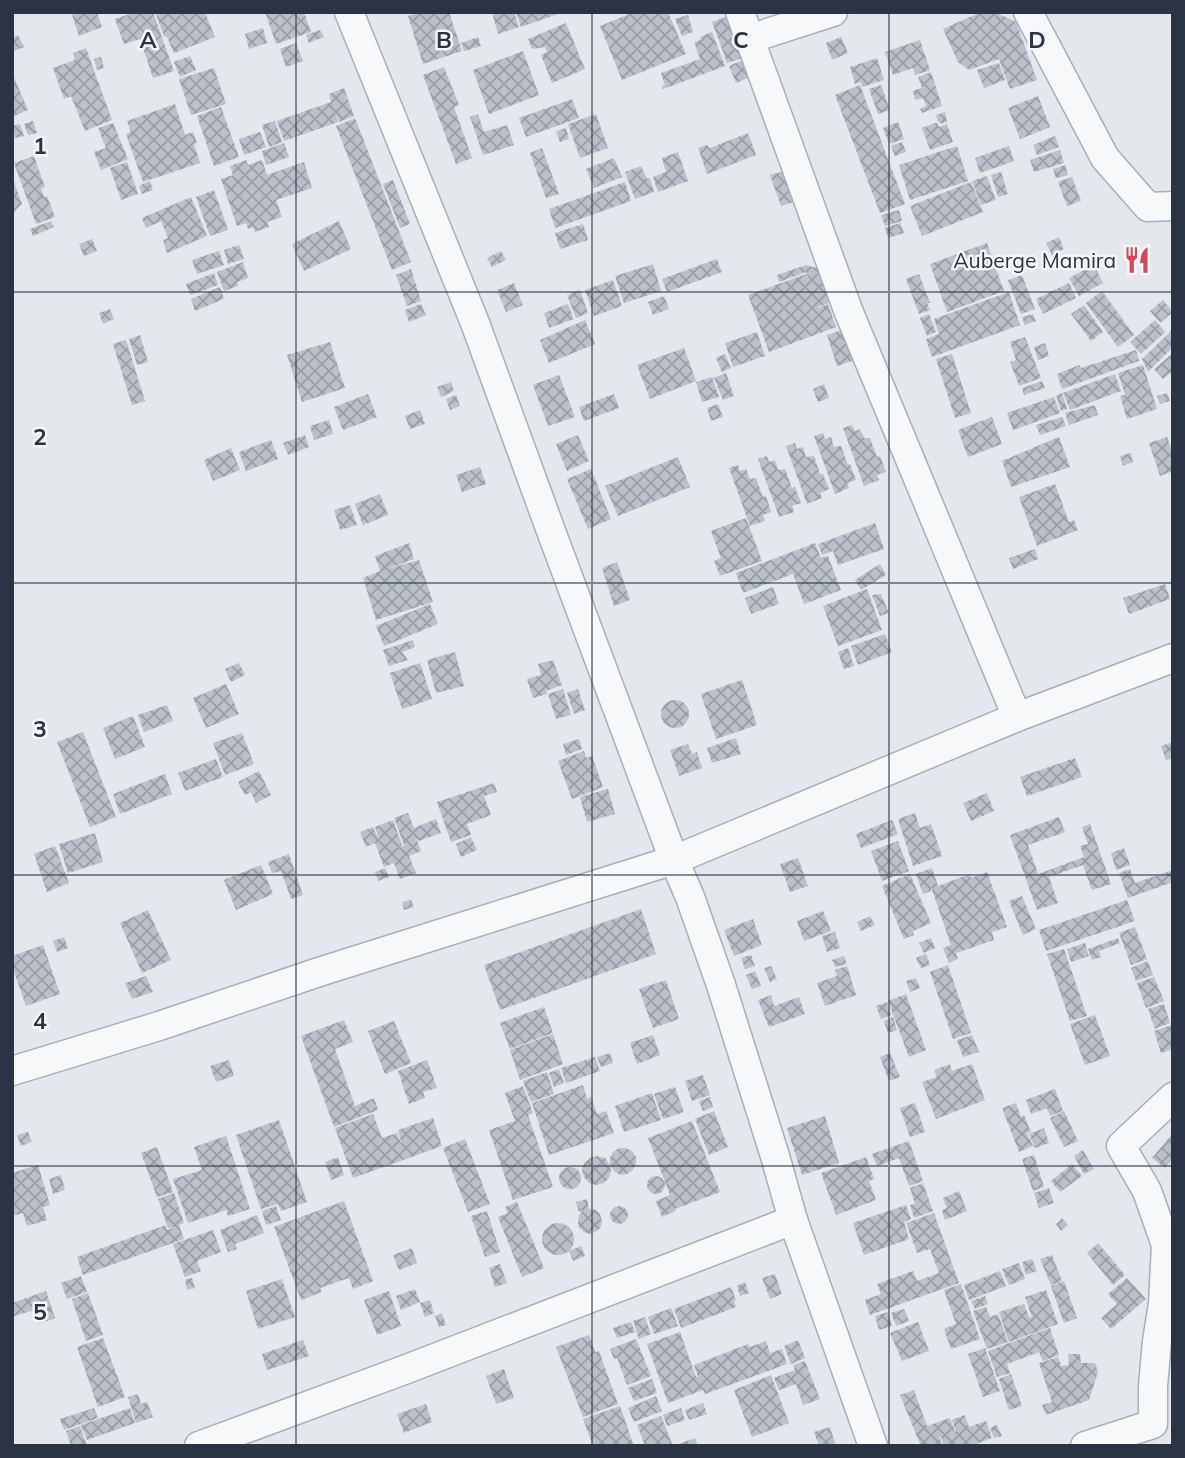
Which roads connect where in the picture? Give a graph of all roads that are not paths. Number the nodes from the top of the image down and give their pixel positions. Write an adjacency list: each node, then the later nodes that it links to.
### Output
1 (349, 12): 9 (street)
2 (740, 12): 5 (street)
3 (833, 12): 5 (street)
4 (1028, 12): 6 (street)
5 (749, 39): 8 (street)
6 (1173, 206)
7 (1173, 658): 8 (street)
8 (1017, 717): 9 (street)
9 (674, 860): 10 (street); 12 (street)
10 (13, 1069)
11 (1173, 1097): 13 (street)
12 (793, 1220): 14 (street); 15 (street)
13 (1157, 1435): 16 (street)
14 (199, 1446)
15 (873, 1446)
16 (1085, 1446)

